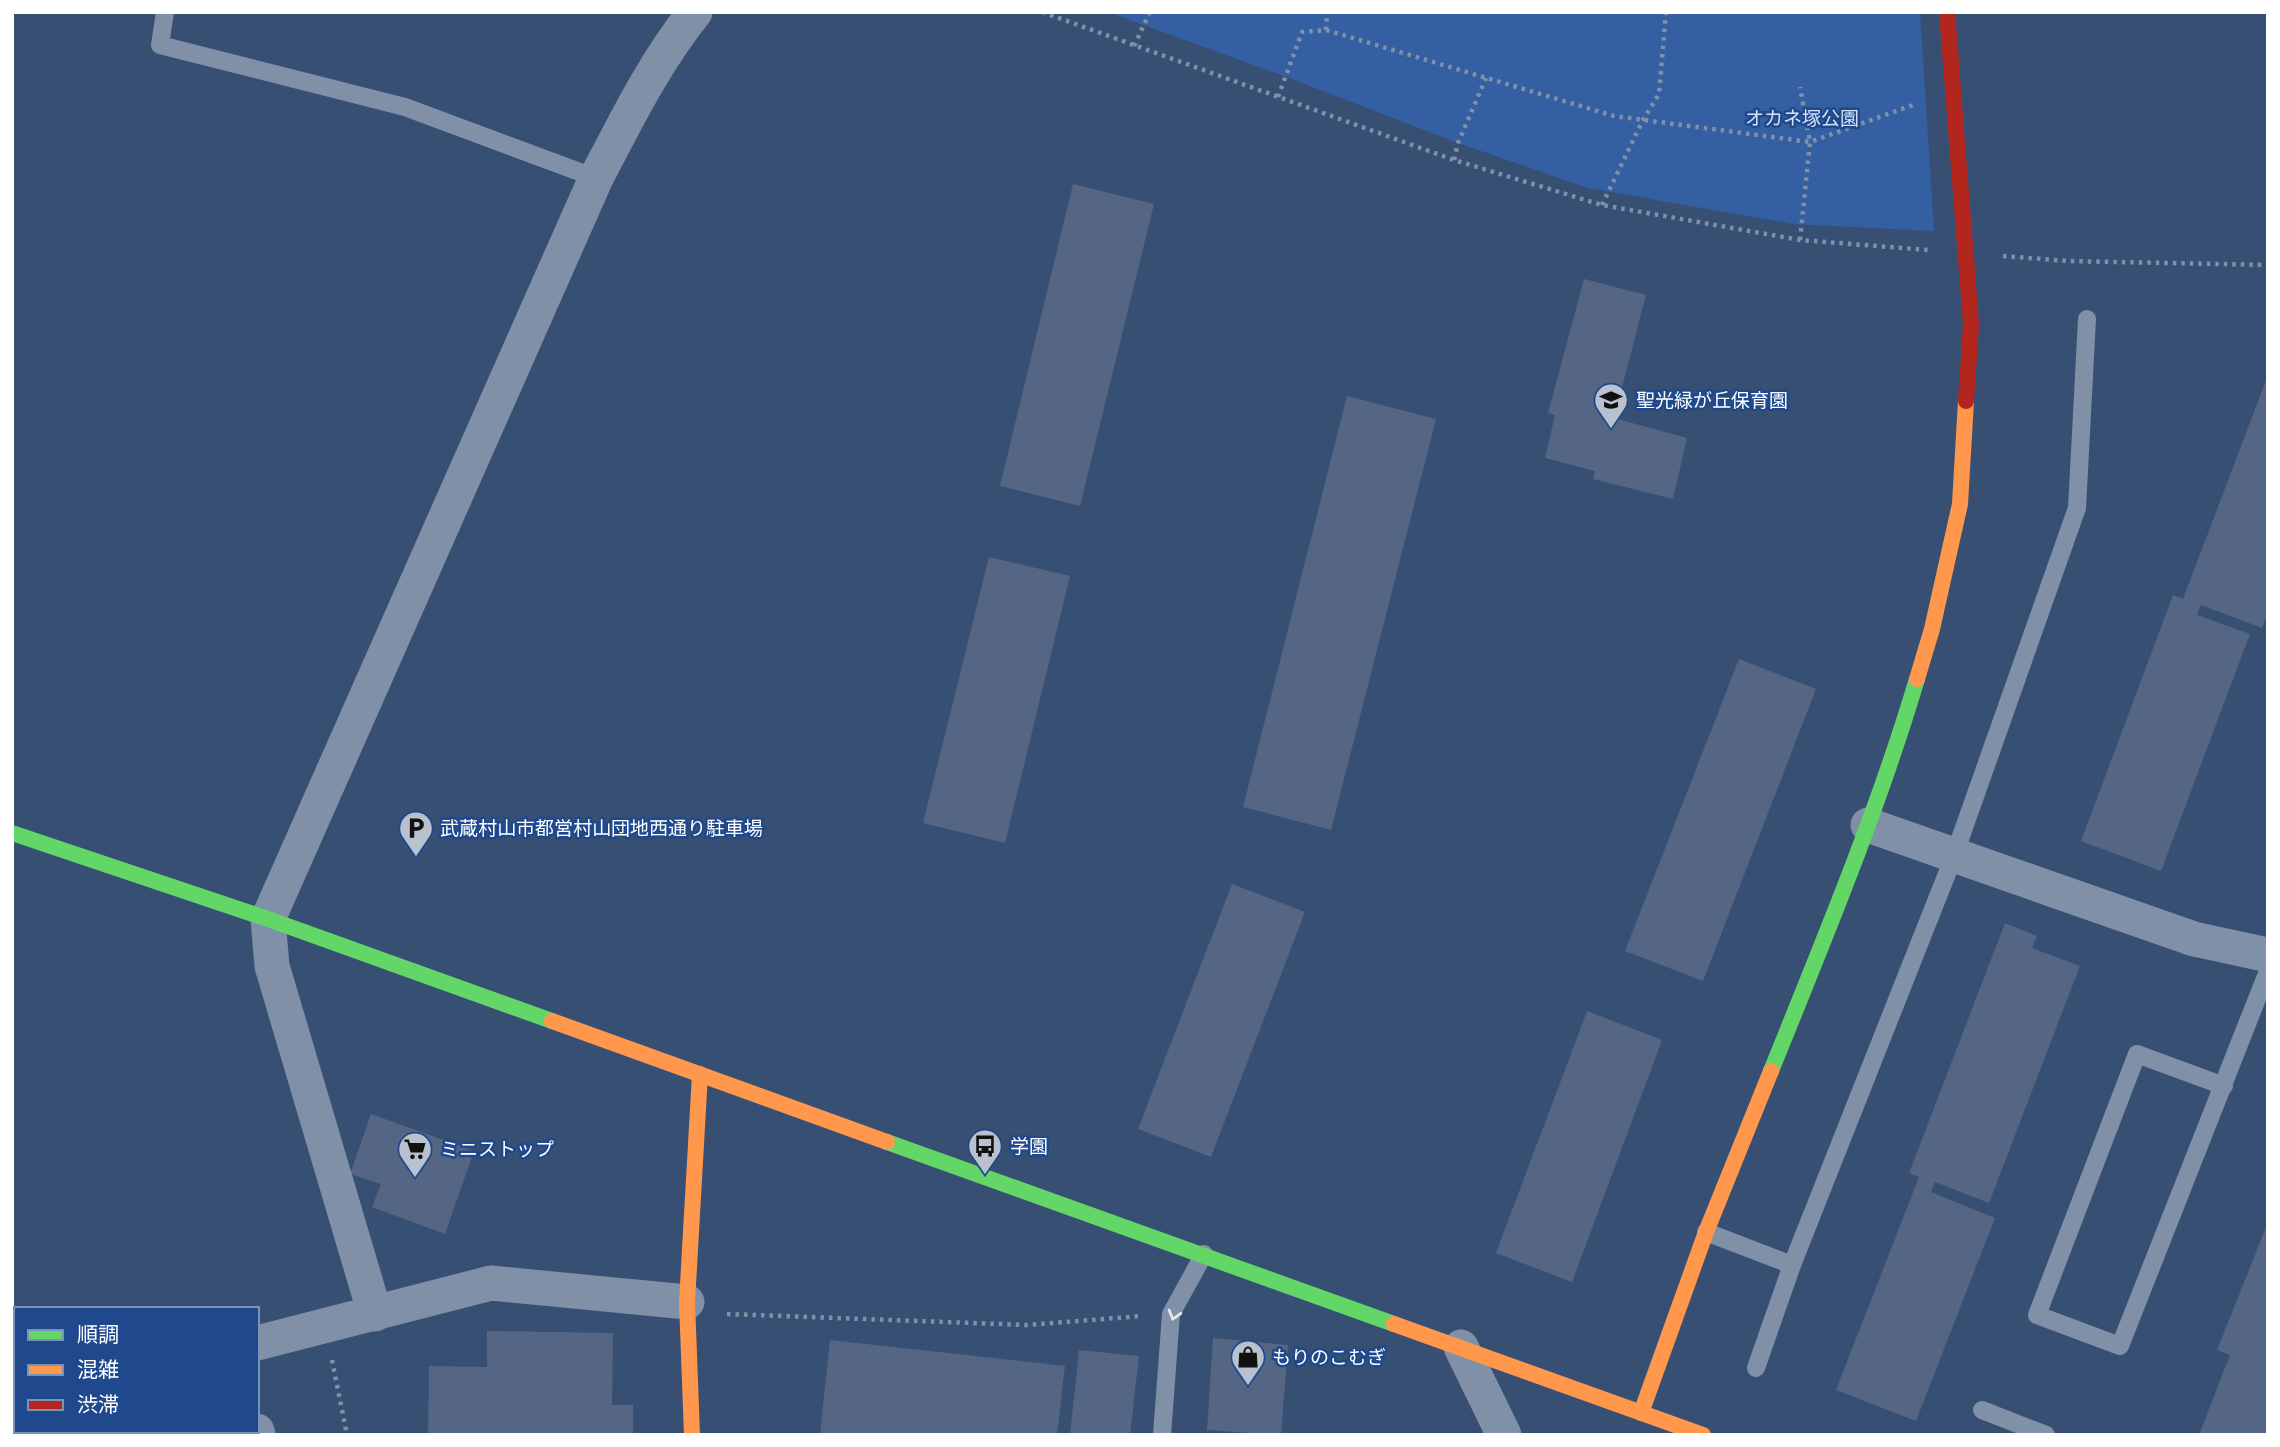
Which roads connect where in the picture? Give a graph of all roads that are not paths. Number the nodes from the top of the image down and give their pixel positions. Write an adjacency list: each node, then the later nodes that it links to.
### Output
1 (166, 12): 4 (lane)
2 (695, 12): 4 (street)
3 (1947, 12): 6 (street)
4 (596, 178): 9 (street)
5 (2087, 319): 8 (lane)
6 (1868, 824): 8 (street); 14 (street)
7 (12, 833): 9 (street)
8 (1954, 856): 10 (street); 16 (lane)
9 (268, 919): 12 (street); 18 (street)
10 (2268, 956)
11 (2268, 971): 13 (lane)
12 (700, 1074): 15 (street); 17 (street)
13 (2224, 1086): 13 (lane)
14 (1706, 1232): 16 (lane); 23 (street)
15 (1204, 1254): 20 (street); 25 (lane, one-way to 25)
16 (1792, 1265): 21 (lane)
17 (688, 1307): 18 (street); 24 (street)
18 (374, 1314): 19 (street)
19 (259, 1343)
20 (1461, 1347): 23 (street); 26 (street)
21 (1756, 1368)
22 (1982, 1410): 28 (lane)
23 (1640, 1413): 27 (street)
24 (692, 1435)
25 (1161, 1435)
26 (1504, 1435)
27 (1703, 1435)
28 (2046, 1435)

